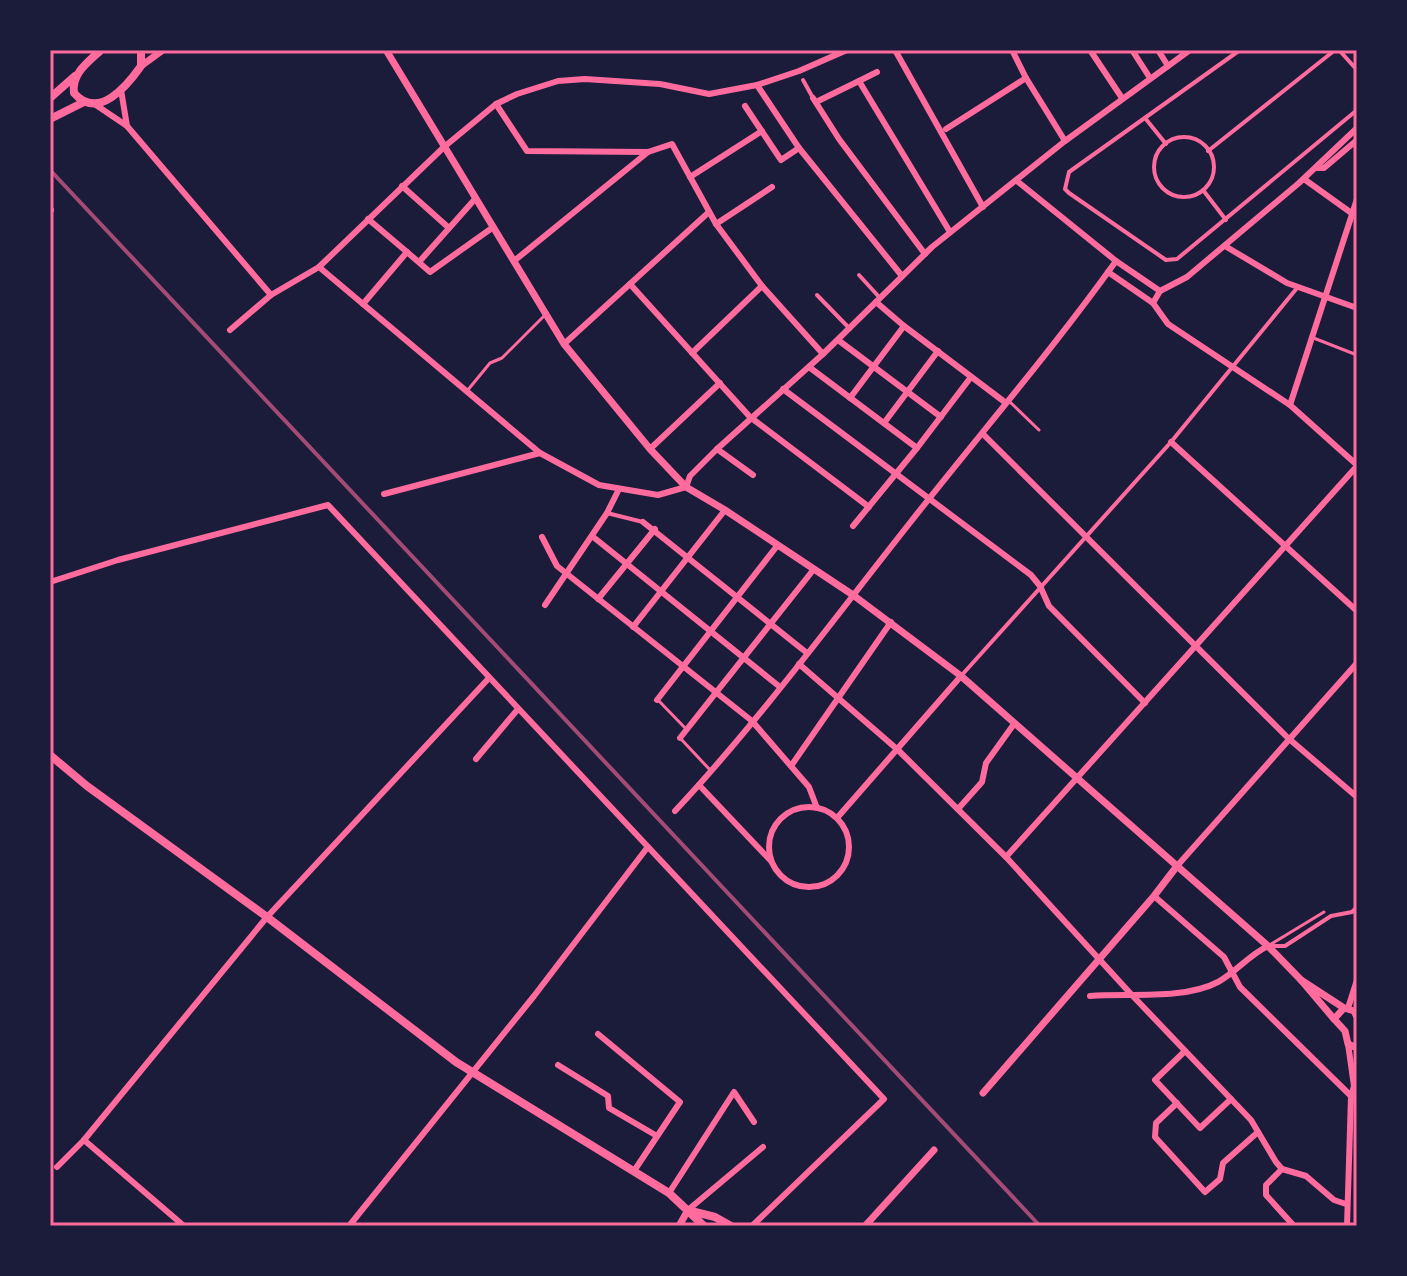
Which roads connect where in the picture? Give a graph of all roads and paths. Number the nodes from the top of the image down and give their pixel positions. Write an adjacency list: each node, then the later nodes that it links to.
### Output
1 (100, 50): 18 (main road)
2 (141, 50): 14 (main road)
3 (163, 50): 14 (street)
4 (386, 50): 41 (street)
5 (847, 50): 23 (street)
6 (895, 50): 54 (street)
7 (1012, 50): 19 (street)
8 (1090, 50): 26 (street)
9 (1132, 50): 20 (street)
10 (1158, 50): 15 (street)
11 (1190, 50): 15 (street)
12 (1240, 50): 32 (street)
13 (1337, 50): 16 (street); 43 (street)
14 (141, 66): 24 (main road)
15 (1168, 66): 20 (street)
16 (1357, 70)
17 (877, 72): 22 (street)
18 (75, 76): 25 (main road); 28 (main road)
19 (1026, 78): 36 (street); 39 (street)
20 (1150, 78): 26 (street)
21 (803, 80): 27 (street)
22 (859, 81): 27 (street); 62 (street)
23 (757, 85): 29 (street); 42 (street)
24 (121, 89): 28 (main road); 34 (street)
25 (50, 98)
26 (1122, 98): 39 (street)
27 (814, 100): 65 (street)
28 (89, 102): 33 (main road); 34 (street)
29 (496, 104): 41 (street); 44 (street)
30 (745, 106): 37 (street)
31 (1357, 110): 58 (street)
32 (1145, 118): 40 (street); 58 (street)
33 (50, 119)
34 (127, 126): 77 (street)
35 (1357, 128): 45 (street)
36 (946, 129)
37 (762, 131): 42 (street); 46 (street)
38 (1357, 140): 45 (street)
39 (1065, 141): 48 (street)
40 (1166, 144): 43 (street); 51 (street)
41 (444, 147): 49 (street); 52 (street)
42 (799, 148): 72 (street)
43 (1208, 151): 51 (street)
44 (648, 152): 46 (street); 66 (street)
45 (1317, 168): 47 (street)
46 (690, 177): 55 (street)
47 (1304, 179): 56 (street); 63 (street)
48 (1017, 181): 54 (street); 67 (street)
49 (402, 186): 57 (street); 60 (street)
50 (772, 187): 59 (street)
51 (1203, 190): 58 (street)
52 (475, 199): 60 (street); 61 (street)
53 (1357, 199): 56 (street)
54 (983, 207): 62 (street)
55 (709, 212): 59 (street); 73 (street)
56 (1354, 216): 79 (street)
57 (368, 219): 64 (street); 69 (street)
58 (1226, 220)
59 (716, 224): 74 (street)
60 (449, 228): 68 (street)
61 (492, 228): 66 (street); 68 (street)
62 (950, 232): 65 (street)
63 (1225, 246): 75 (street); 76 (street)
64 (407, 252): 68 (street); 82 (street)
65 (925, 254): 72 (street)
66 (514, 261): 84 (street)
67 (1116, 261): 70 (street); 76 (street)
68 (419, 262)
69 (319, 267): 77 (street); 82 (street)
70 (1108, 272): 81 (street); 104 (street)
71 (859, 275): 80 (street)
72 (902, 276): 80 (street)
73 (630, 284): 90 (street); 92 (street)
74 (762, 286): 92 (street); 93 (street)
75 (1298, 287): 79 (street); 95 (street)
76 (1160, 291): 81 (street)
77 (271, 295): 87 (street)
78 (817, 295): 86 (street)
79 (1325, 295): 83 (street); 88 (street)
80 (878, 300): 85 (street); 86 (street)
81 (1153, 303): 95 (street)
82 (363, 304): 101 (street)
83 (1357, 308)
84 (546, 314): 90 (street); 101 (lane)
85 (904, 326): 91 (street); 97 (street)
86 (850, 329): 89 (street)
87 (230, 330)
88 (1311, 337): 94 (lane); 105 (street)
89 (838, 340): 93 (street); 97 (street)
90 (564, 344): 113 (street)
91 (938, 351): 98 (street); 102 (street)
92 (692, 353): 99 (street)
93 (823, 354): 96 (street)
94 (1357, 355)
95 (1235, 366): 105 (street); 111 (street)
96 (809, 367): 100 (street); 103 (street)
97 (873, 367): 102 (street); 103 (street)
98 (971, 377): 104 (street); 107 (street)
99 (720, 383): 106 (street); 113 (street)
100 (783, 389): 106 (street); 117 (street)
101 (467, 391): 115 (street)
102 (908, 392): 107 (street); 108 (street)
103 (850, 398): 108 (street)
104 (1007, 402): 109 (lane); 110 (street)
105 (1290, 405): 116 (street)
106 (750, 417): 114 (street); 123 (street)
107 (941, 417): 112 (street)
108 (884, 423): 112 (street)
109 (1039, 430)
110 (983, 434): 122 (street); 130 (street)
111 (1171, 442): 130 (street); 132 (street)
112 (917, 448): 117 (street)
113 (650, 449): 119 (street)
114 (717, 449): 118 (street); 119 (street)
115 (540, 453): 120 (street); 121 (street)
116 (1357, 466): 132 (street)
117 (896, 474): 122 (street); 123 (street)
118 (753, 475)
119 (686, 487): 120 (street); 124 (street)
120 (619, 489): 125 (street)
121 (384, 494)
122 (929, 498): 139 (street); 141 (street)
123 (869, 507): 127 (street)
124 (725, 510): 133 (street); 134 (street)
125 (607, 513): 126 (street); 129 (street)
126 (643, 522): 128 (street)
127 (853, 526)
128 (655, 529): 134 (street); 135 (street)
129 (592, 536): 135 (street); 137 (street)
130 (1087, 536): 139 (street); 150 (street)
131 (542, 537): 137 (street)
132 (1285, 545): 145 (street); 150 (street)
133 (777, 546): 136 (street); 142 (street)
134 (689, 557): 140 (street); 142 (street)
135 (626, 563): 140 (street); 143 (street)
136 (814, 569): 141 (street); 147 (street)
137 (567, 574): 143 (street); 144 (street)
138 (50, 582): 157 (street)
139 (1040, 586): 156 (street); 162 (street)
140 (661, 592): 148 (street); 149 (street)
141 (853, 595): 146 (street); 151 (street)
142 (736, 596): 147 (street); 149 (street)
143 (598, 599): 148 (street)
144 (545, 605)
145 (1357, 611)
146 (891, 622): 156 (street); 160 (street)
147 (771, 624): 151 (street); 152 (street)
148 (633, 627): 155 (street)
149 (708, 631): 152 (street); 155 (street)
150 (1195, 648): 162 (street); 168 (street)
151 (807, 653): 154 (street)
152 (744, 659): 158 (street); 159 (street)
153 (1357, 663): 168 (street)
154 (799, 664): 158 (street); 160 (street)
155 (683, 665): 159 (street); 161 (street)
156 (961, 676): 165 (street); 169 (street)
157 (489, 678): 163 (street); 188 (street)
158 (780, 687): 164 (street)
159 (716, 692): 164 (street); 166 (street)
160 (838, 698): 169 (street); 172 (street)
161 (657, 700): 166 (lane)
162 (1145, 703): 174 (street)
163 (518, 709): 171 (street); 181 (street)
164 (752, 721): 172 (street); 173 (street)
165 (1014, 724): 174 (street); 178 (street)
166 (687, 730): 167 (street)
167 (680, 738): 173 (lane)
168 (1288, 738): 176 (street); 184 (street)
169 (898, 750): 178 (street); 180 (street)
170 (50, 755): 188 (main road)
171 (476, 759)
172 (791, 766): 177 (street)
173 (711, 771): 175 (street)
174 (1077, 779): 182 (street); 184 (street)
175 (699, 785): 179 (street); 183 (street)
176 (1357, 797)
177 (817, 808): 180 (street); 183 (street)
178 (958, 809): 182 (street)
179 (675, 811)
180 (837, 818): 183 (street)
181 (647, 848): 205 (street); 228 (street)
182 (1006, 857): 190 (street)
183 (772, 862)
184 (1177, 866): 185 (street); 189 (street)
185 (1154, 896): 190 (street); 191 (street)
186 (1357, 907): 189 (street)
187 (1324, 912): 189 (lane)
188 (267, 917): 205 (main road); 214 (street)
189 (1268, 946): 191 (street); 192 (street)
190 (1099, 959): 194 (street); 207 (street)
191 (1231, 972): 194 (street); 208 (street)
192 (1301, 980): 196 (street); 198 (street)
193 (1357, 980): 196 (street)
194 (1130, 993): 195 (street); 202 (street)
195 (1090, 996)
196 (1346, 1008): 197 (street); 198 (street)
197 (1357, 1017)
198 (1334, 1019): 200 (street)
199 (598, 1034): 213 (street)
200 (1348, 1044): 201 (street); 206 (street)
201 (1357, 1048)
202 (1185, 1051): 209 (street); 210 (street)
203 (558, 1065): 213 (street)
204 (1357, 1066): 206 (street)
205 (473, 1072): 219 (main road); 224 (street)
206 (1354, 1086): 208 (street)
207 (983, 1093)
208 (1351, 1096): 221 (street)
209 (1231, 1099): 210 (street); 212 (street)
210 (1177, 1103): 212 (street)
211 (754, 1122): 220 (street)
212 (1258, 1132): 218 (street)
213 (657, 1136): 219 (street)
214 (84, 1140): 217 (street); 223 (street)
215 (763, 1147): 222 (street)
216 (934, 1150): 229 (street)
217 (57, 1167)
218 (1282, 1169): 221 (street); 230 (street)
219 (634, 1171): 220 (main road)
220 (669, 1193): 222 (main road)
221 (1346, 1204): 231 (street)
222 (688, 1210): 225 (street); 226 (main road); 227 (main road)
223 (184, 1226)
224 (349, 1226)
225 (679, 1226)
226 (704, 1226)
227 (731, 1226)
228 (752, 1226)
229 (865, 1226)
230 (1294, 1226)
231 (1347, 1226)

